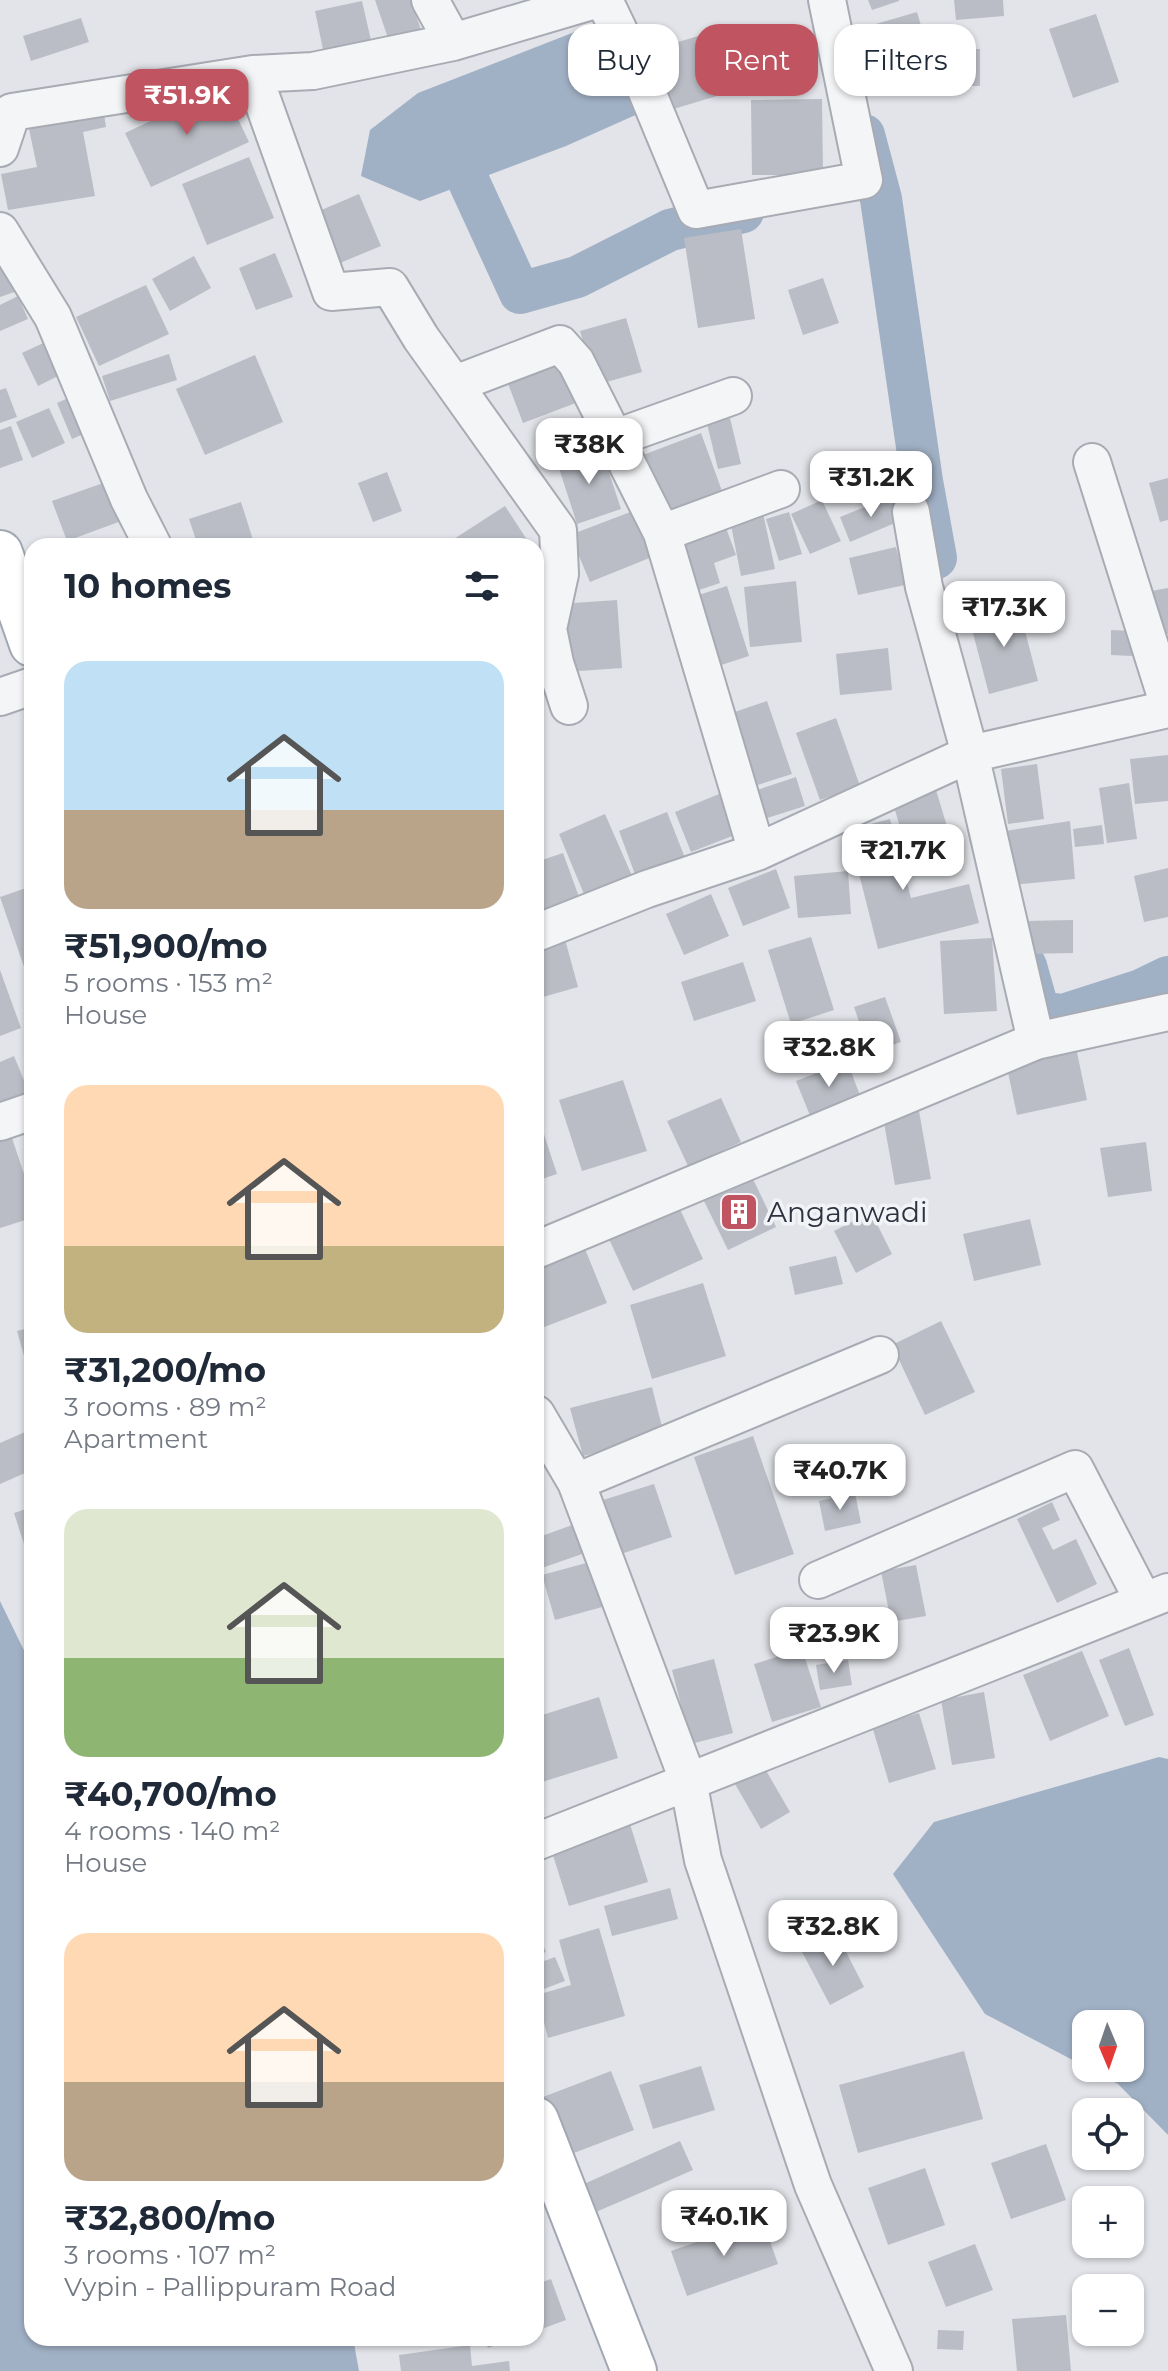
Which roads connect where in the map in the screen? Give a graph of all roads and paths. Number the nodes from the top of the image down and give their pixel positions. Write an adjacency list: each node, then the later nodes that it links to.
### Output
1 (430, 0): 5 (street)
2 (595, 0): 5 (street)
3 (604, 0): 4 (street)
4 (827, 0)
5 (453, 42): 6 (street)
6 (253, 74): 7 (street); 10 (street)
7 (6, 98): 8 (street)
8 (0, 148)
9 (0, 231): 17 (street)
10 (455, 384): 12 (street); 22 (street)
11 (733, 396): 12 (street)
12 (615, 438): 16 (street)
13 (1092, 462): 23 (street)
14 (781, 489): 16 (street)
15 (911, 512): 24 (street)
16 (662, 533): 25 (street)
17 (149, 538)
18 (0, 553): 19 (main road)
19 (24, 621)
20 (24, 689): 21 (street)
21 (0, 697)
22 (569, 706)
23 (1168, 706): 24 (street)
24 (978, 752): 25 (street); 28 (street)
25 (757, 852): 26 (street)
26 (544, 930)
27 (1168, 1012): 28 (street)
28 (1036, 1041): 31 (street)
29 (24, 1114): 30 (street)
30 (0, 1122)
31 (544, 1247)
32 (880, 1355): 34 (street)
33 (544, 1428): 34 (street)
34 (576, 1482): 37 (street)
35 (818, 1580): 36 (street)
36 (1155, 1596): 37 (street)
37 (688, 1780): 38 (street); 41 (street)
38 (544, 1839)
39 (544, 2140): 40 (main road)
40 (634, 2371)
41 (894, 2371)

